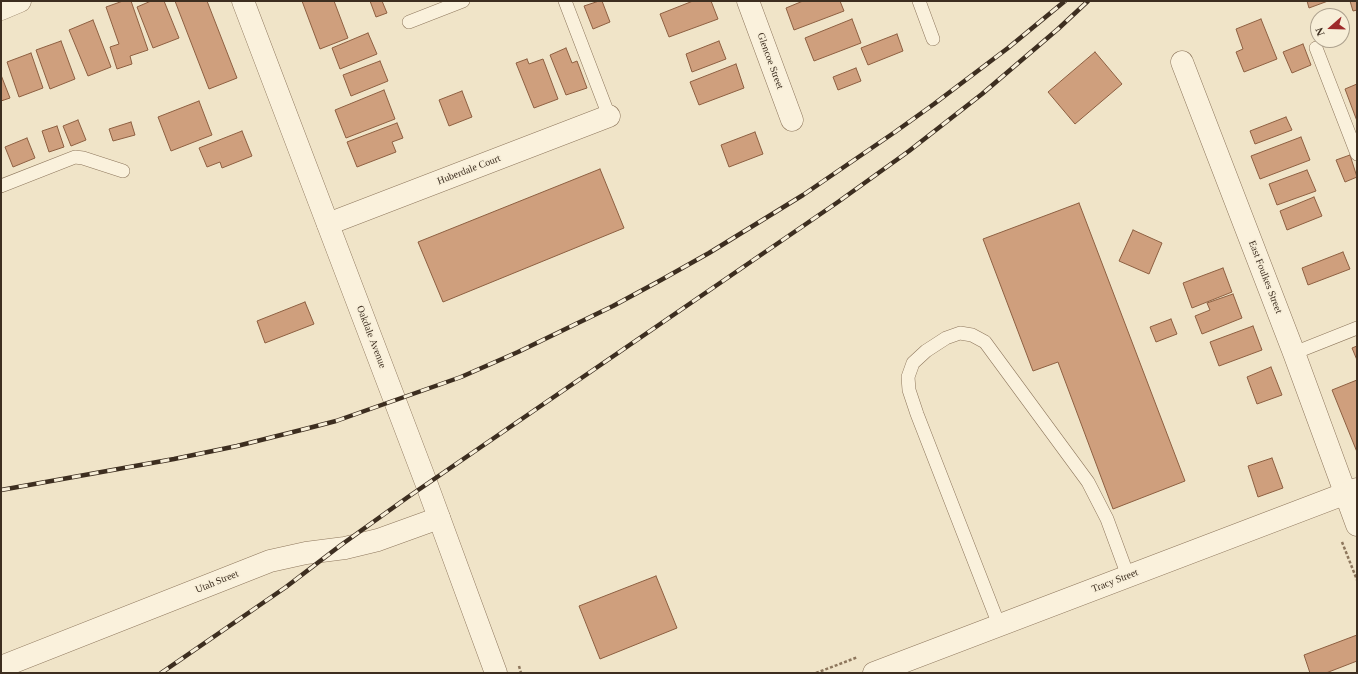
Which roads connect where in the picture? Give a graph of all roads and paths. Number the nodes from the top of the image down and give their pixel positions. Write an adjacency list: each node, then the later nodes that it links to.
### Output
1 (20, 1): 7 (street)
2 (243, 1): 17 (street, Oakdale Avenue)
3 (463, 1): 8 (lane)
4 (565, 1): 12 (lane)
5 (748, 1): 13 (street, Glencoe Street)
6 (919, 1): 9 (lane)
7 (1, 9)
8 (409, 22)
9 (933, 39)
10 (1316, 48): 14 (lane)
11 (1182, 62): 19 (street, East Foulkes Street)
12 (609, 116): 17 (street, Huberdale Court)
13 (792, 120)
14 (1357, 154)
15 (123, 171): 16 (lane)
16 (1, 186)
17 (328, 224): 21 (street, Oakdale Avenue)
18 (1357, 328): 19 (lane)
19 (1294, 353): 20 (street, East Foulkes Street)
20 (1351, 491): 22 (street, East Foulkes Street); 23 (street, Tracy Street)
21 (439, 518): 25 (street, Utah Street); 26 (street, Oakdale Avenue)
22 (1357, 525)
23 (1128, 576): 24 (street, Tracy Street); 24 (lane)
24 (999, 625): 27 (street, Tracy Street)
25 (1, 667)
26 (496, 673)
27 (874, 673)

